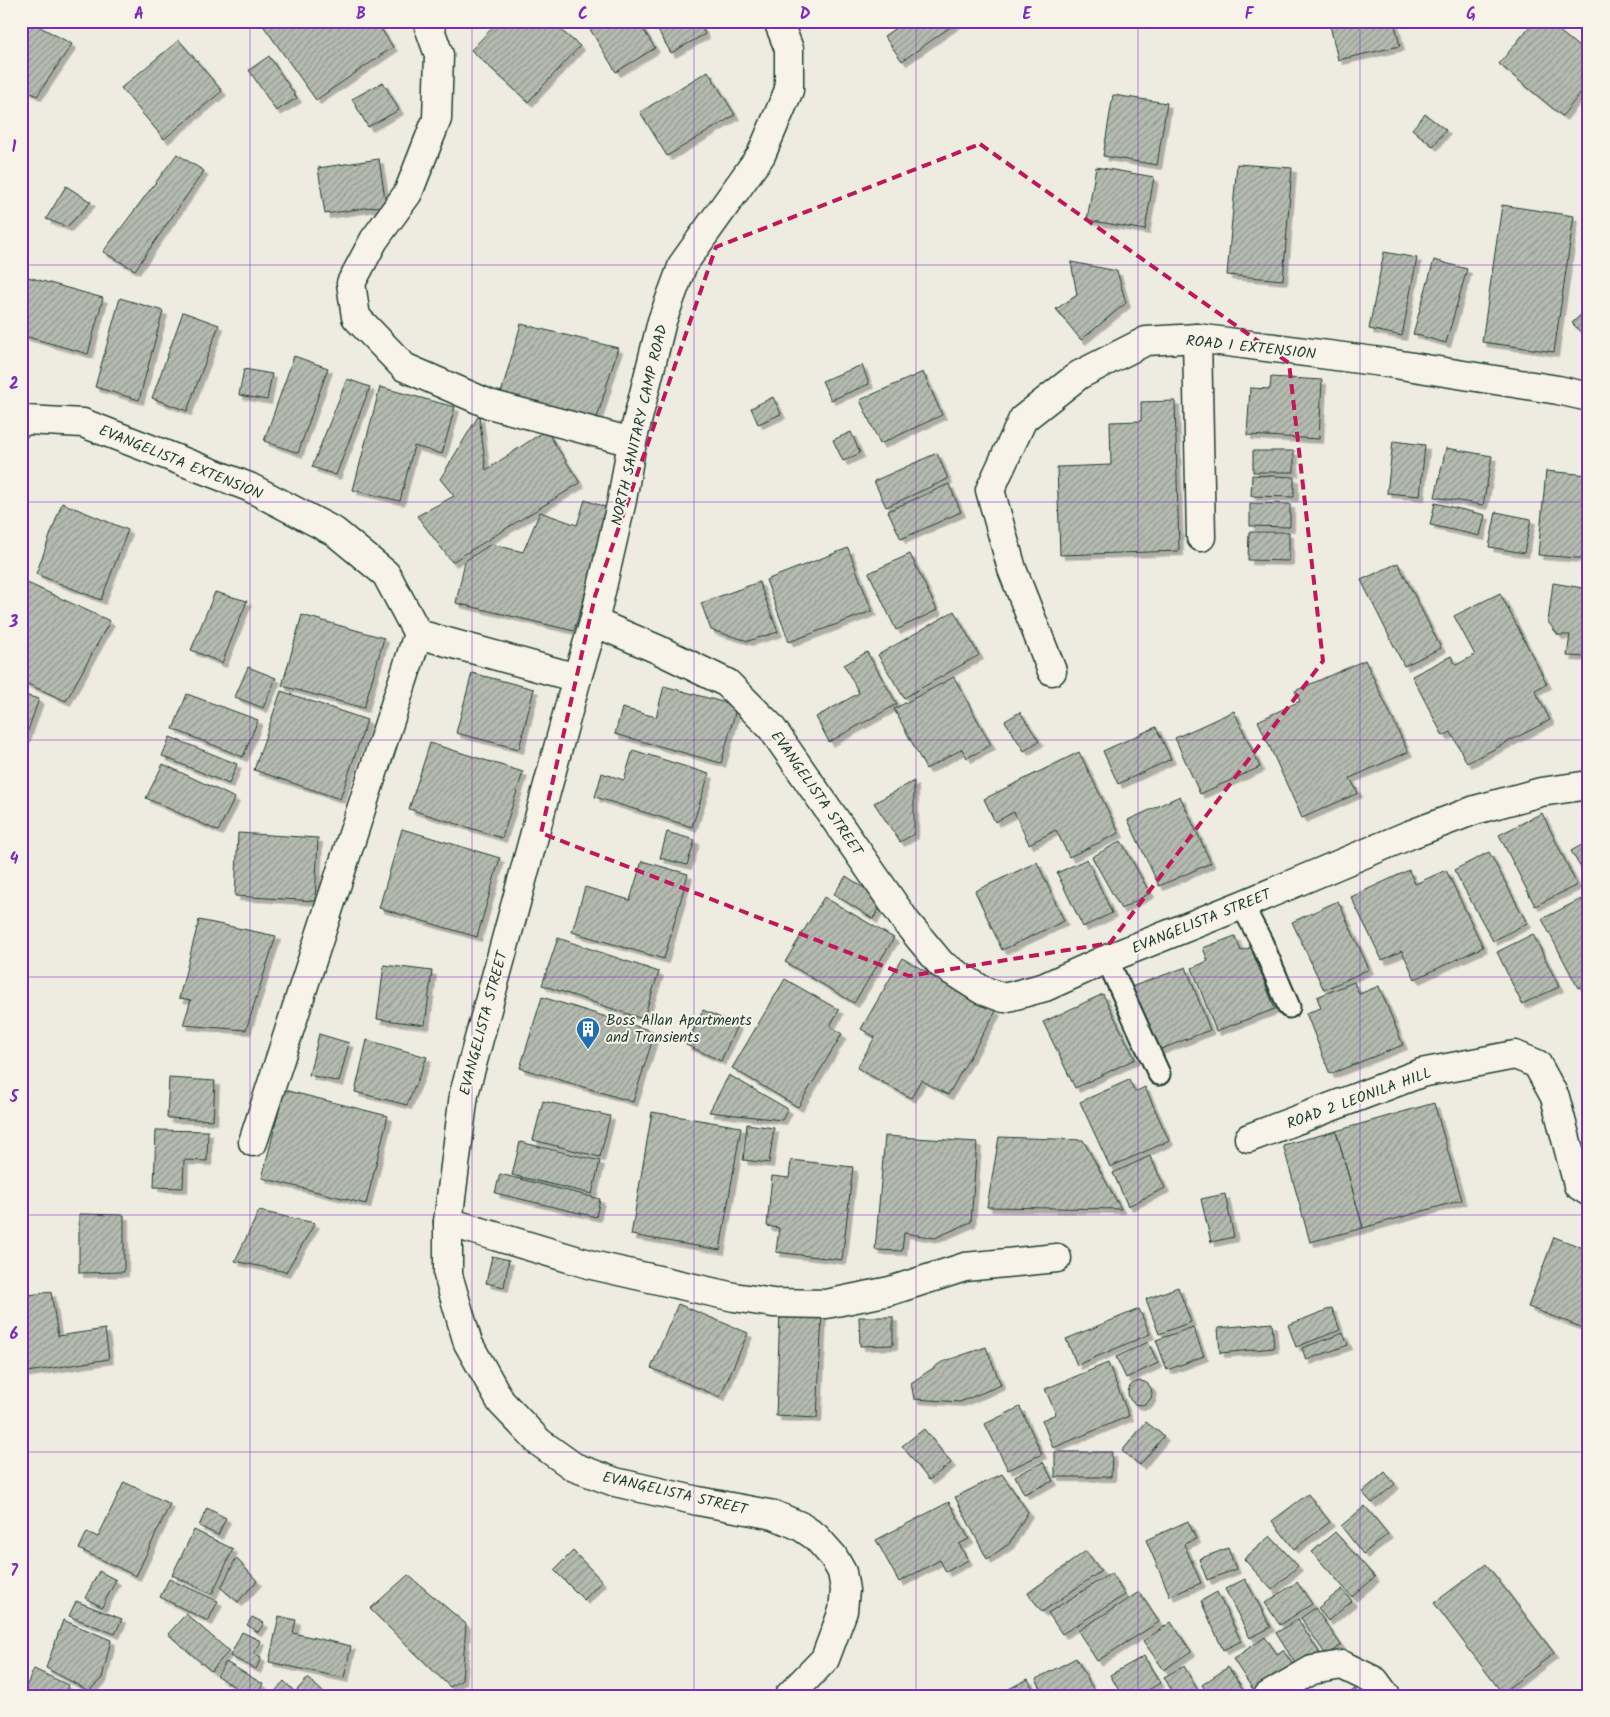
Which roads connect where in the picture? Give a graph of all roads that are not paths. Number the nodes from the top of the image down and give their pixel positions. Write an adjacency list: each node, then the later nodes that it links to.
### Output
1 (427, 21): 6 (street)
2 (778, 21): 6 (street, NORTH SANITARY CAMP ROAD)
3 (1197, 338): 4 (street, ROAD 1 EXTENSION); 7 (street); 10 (street, ROAD 1 EXTENSION)
4 (1589, 397)
5 (21, 423): 9 (street, EVANGELISTA EXTENSION)
6 (632, 442): 8 (street, NORTH SANITARY CAMP ROAD)
7 (1201, 537)
8 (594, 622): 11 (street, EVANGELISTA STREET); 14 (street, EVANGELISTA STREET)
9 (418, 634): 11 (street); 18 (street)
10 (1052, 671)
11 (577, 678): 20 (street, EVANGELISTA STREET)
12 (1589, 785): 13 (street, EVANGELISTA STREET)
13 (1242, 905): 14 (street, EVANGELISTA STREET); 15 (lane)
14 (1107, 959): 16 (lane)
15 (1289, 1007)
16 (1159, 1074)
17 (1248, 1138): 19 (street, ROAD 2 LEONILA HILL)
18 (253, 1142)
19 (1589, 1192)
20 (448, 1222): 21 (street); 22 (street, EVANGELISTA STREET)
21 (1057, 1258)
22 (789, 1696)
23 (1268, 1696): 24 (street)
24 (1386, 1696)

